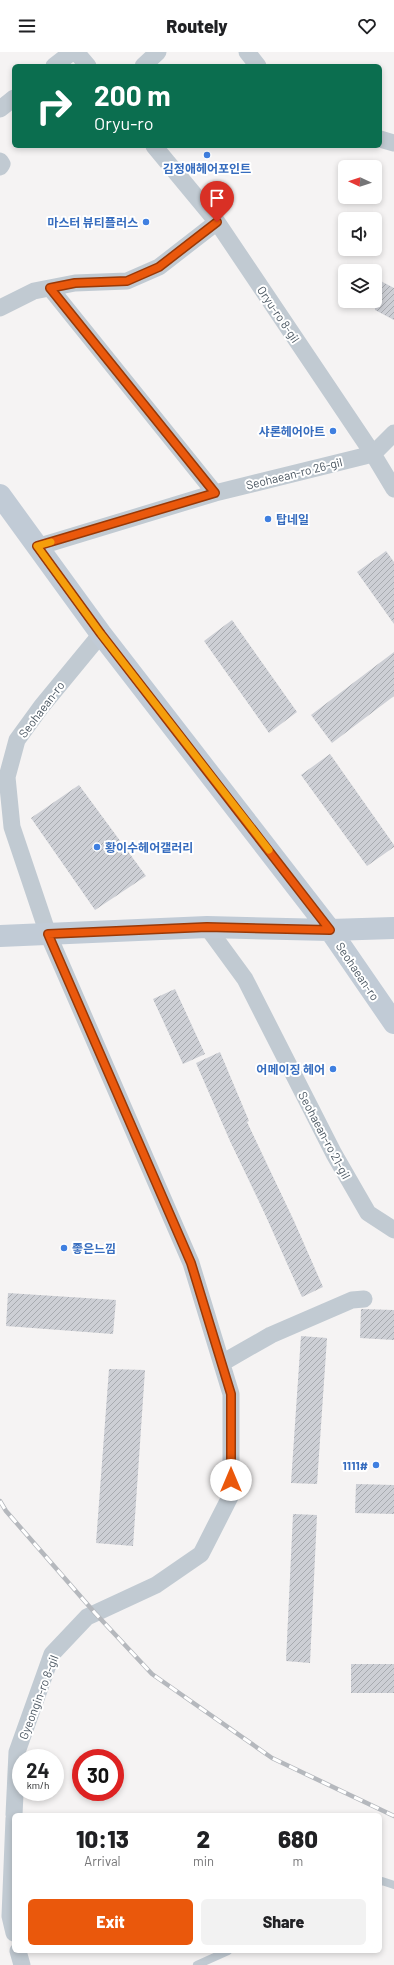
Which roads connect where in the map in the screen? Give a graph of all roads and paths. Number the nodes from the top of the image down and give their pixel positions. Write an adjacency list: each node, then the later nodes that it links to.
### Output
1 (72, 52): 5 (street)
2 (76, 52): 6 (street)
3 (158, 52): 7 (street)
4 (247, 52): 8 (street)
5 (57, 64)
6 (86, 64)
7 (145, 64)
8 (256, 64)
9 (12, 99): 10 (street)
10 (0, 108)
11 (382, 140): 12 (street)
12 (394, 143)
13 (156, 148): 16 (street, Oryu-ro 8-gil)
14 (0, 161): 15 (street)
15 (0, 167)
16 (217, 222): 17 (street); 20 (street, Oryu-ro 8-gil)
17 (50, 288): 18 (street); 22 (street)
18 (0, 308)
19 (394, 433): 20 (street)
20 (373, 454): 21 (street, Oryu-ro 8-gil); 22 (street, Seohaean-ro 26-gil)
21 (394, 489)
22 (215, 493): 24 (street, Seohaean-ro 26-gil)
23 (0, 495): 24 (main road, Seohaean-ro)
24 (37, 546): 25 (main road, Seohaean-ro)
25 (101, 634): 28 (main road, Seohaean-ro); 29 (street, Seohaean-ro)
26 (207, 927): 28 (main road); 29 (main road); 32 (street, Seohaean-ro 21-gil)
27 (394, 928): 28 (main road)
28 (330, 930): 31 (main road, Seohaean-ro)
29 (48, 934): 30 (main road); 34 (street, Gyeongin-ro 8-gil)
30 (0, 936)
31 (394, 1023)
32 (394, 1230)
33 (364, 1299): 34 (street)
34 (222, 1363): 35 (street, Gyeongin-ro 8-gil)
35 (14, 1813)
36 (12, 1867): 39 (street)
37 (382, 1882): 38 (lane)
38 (394, 1885)
39 (12, 1924)
40 (19, 1953): 42 (street)
41 (224, 1953): 43 (lane)
42 (22, 1965)
43 (197, 1965)

